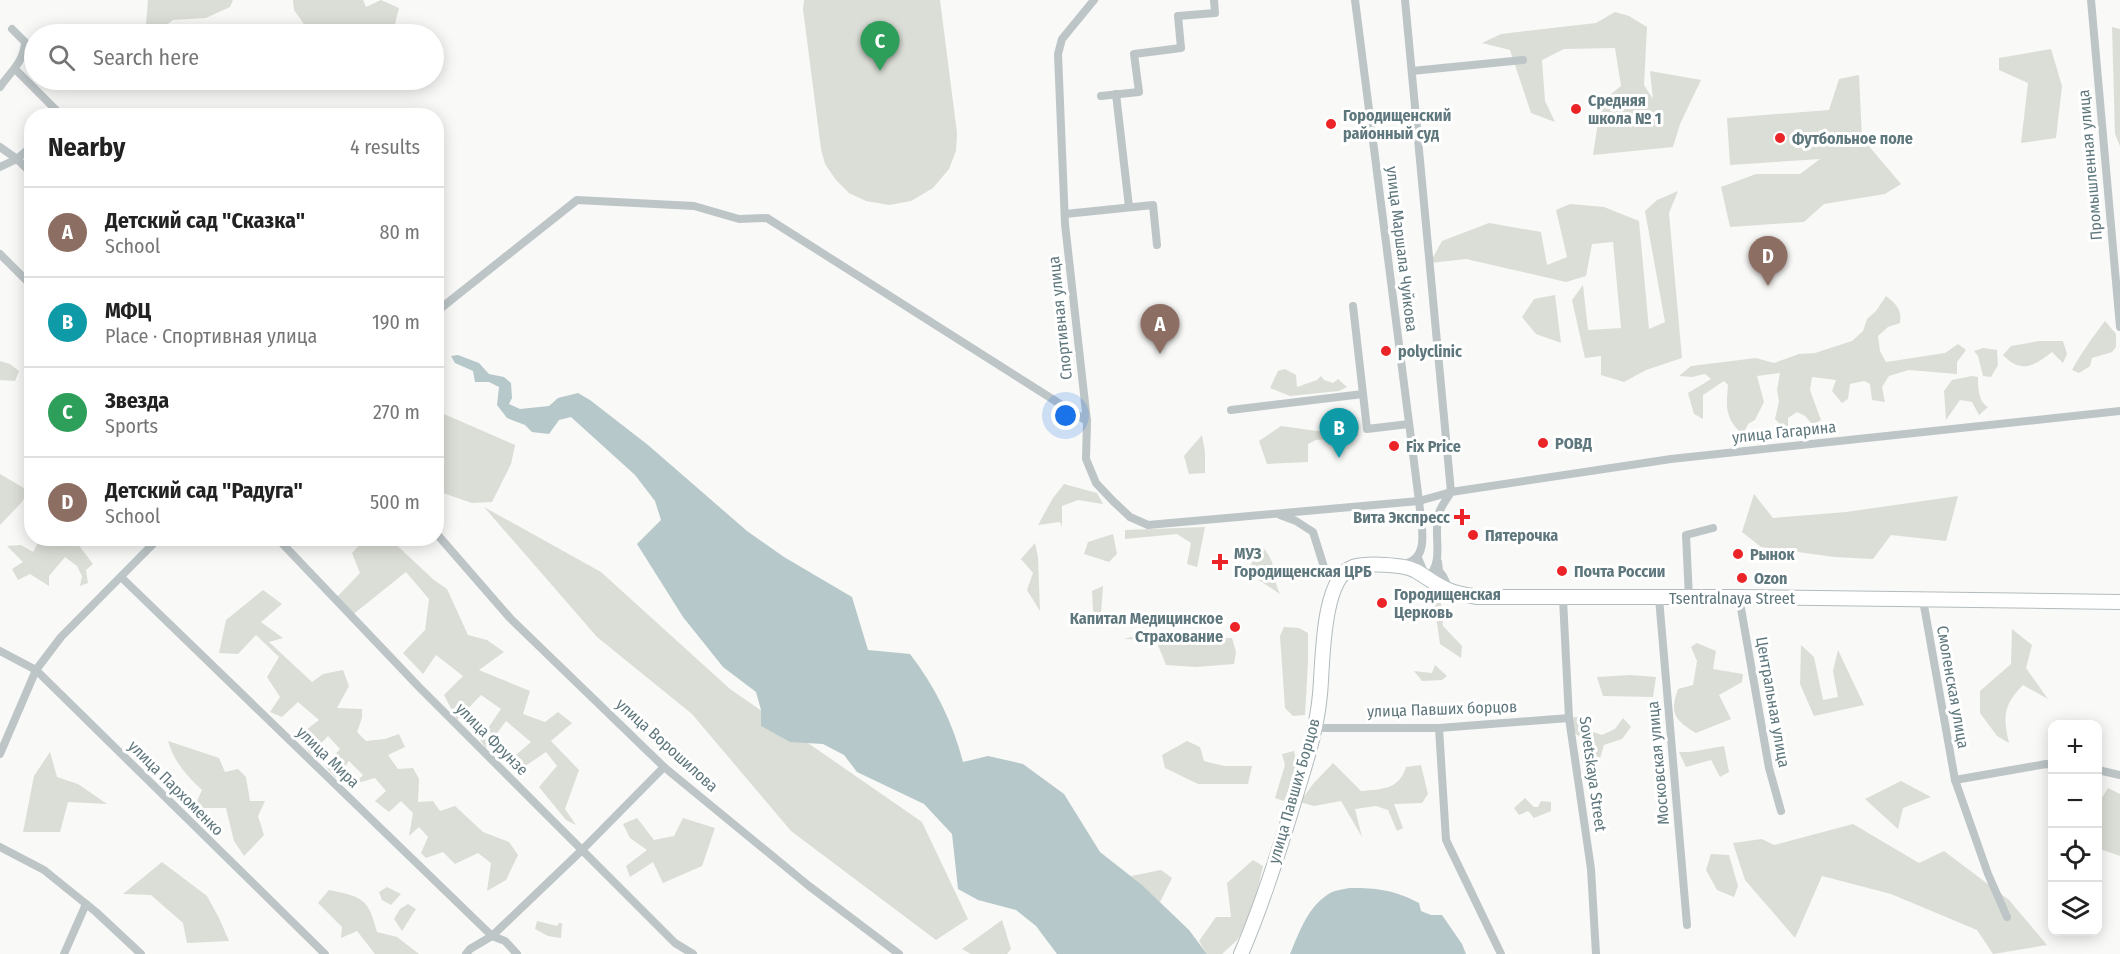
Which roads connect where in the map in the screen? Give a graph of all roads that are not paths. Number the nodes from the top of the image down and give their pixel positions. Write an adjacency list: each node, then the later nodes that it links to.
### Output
1 (1094, 0): 24 (street, Спортивная улица)
2 (1214, 0): 15 (street)
3 (1355, 0): 35 (street, улица Маршала Чуйкова)
4 (1405, 0): 11 (street, улица Маршала Чуйкова)
5 (2091, 0): 30 (street, Промышленная улица)
6 (12, 29): 7 (street)
7 (24, 41)
8 (24, 53): 10 (street)
9 (1523, 60): 11 (street)
10 (15, 69): 12 (street); 13 (street)
11 (1412, 71): 36 (street, улица Маршала Чуйкова)
12 (24, 78)
13 (0, 87)
14 (36, 90): 17 (street)
15 (1116, 94): 16 (street); 23 (street)
16 (1101, 96)
17 (54, 108)
18 (0, 147): 20 (street)
19 (24, 152): 20 (street)
20 (16, 159): 21 (street); 22 (street)
21 (24, 166)
22 (0, 167)
23 (1129, 207): 24 (street); 25 (street)
24 (1065, 214): 34 (street, Спортивная улица)
25 (1157, 245)
26 (0, 254): 27 (street)
27 (24, 278)
28 (444, 306): 34 (street)
29 (1353, 306): 31 (street)
30 (2120, 327)
31 (1363, 394): 32 (street); 35 (street)
32 (1231, 410)
33 (2120, 411): 36 (street, улица Гагарина)
34 (1087, 421): 38 (street, Спортивная улица)
35 (1409, 424): 37 (street, улица Маршала Чуйкова)
36 (1451, 492): 37 (street, улица Гагарина); 44 (street)
37 (1419, 501): 38 (street, Спортивная улица); 43 (street, улица Маршала Чуйкова)
38 (1277, 514): 48 (street)
39 (1713, 528): 52 (street)
40 (444, 542): 63 (street, улица Ворошилова)
41 (151, 546): 46 (street)
42 (285, 546): 69 (street, улица Фрунзе)
43 (1418, 558): 45 (street); 47 (street)
44 (1438, 560): 47 (street); 49 (street)
45 (1392, 564): 47 (main road, Tsentralnaya Street); 48 (main road, Tsentralnaya Street)
46 (121, 577): 57 (street); 73 (street, улица Мира)
47 (1427, 579): 49 (main road, Tsentralnaya Street)
48 (1335, 587): 59 (main road, улица Павших Борцов)
49 (1450, 591): 53 (main road, Tsentralnaya Street)
50 (1739, 597): 52 (main road, Tsentralnaya Street); 54 (main road, Tsentralnaya Street); 67 (street, Центральная улица)
51 (1659, 598): 52 (main road, Tsentralnaya Street); 53 (main road, Tsentralnaya Street); 72 (street, Московская улица)
52 (1689, 598)
53 (1563, 599): 58 (street, Sovetskaya Street)
54 (1923, 600): 55 (main road, Tsentralnaya Street); 66 (street, Смоленская улица)
55 (2120, 602)
56 (0, 651): 57 (street, улица Пархоменко)
57 (36, 670): 61 (street); 77 (street, улица Пархоменко)
58 (1569, 717): 60 (street, улица Павших борцов); 83 (street, Sovetskaya Street)
59 (1315, 728): 60 (street, улица Павших борцов); 74 (main road, улица Павших Борцов)
60 (1439, 728): 82 (street)
61 (0, 754)
62 (2048, 764): 66 (street)
63 (664, 767): 69 (street); 81 (street, улица Ворошилова)
64 (2102, 771): 65 (street)
65 (2120, 775)
66 (1955, 780): 71 (street, Смоленская улица)
67 (1781, 811)
68 (0, 847): 70 (street)
69 (582, 850): 73 (street); 80 (street, улица Фрунзе)
70 (86, 904): 75 (street); 76 (street)
71 (2007, 916)
72 (1687, 925)
73 (492, 936): 78 (street); 79 (street, улица Мира)
74 (1241, 952)
75 (64, 954)
76 (141, 954)
77 (325, 954)
78 (466, 954)
79 (517, 954)
80 (693, 954)
81 (899, 954)
82 (1501, 954)
83 (1596, 954)

